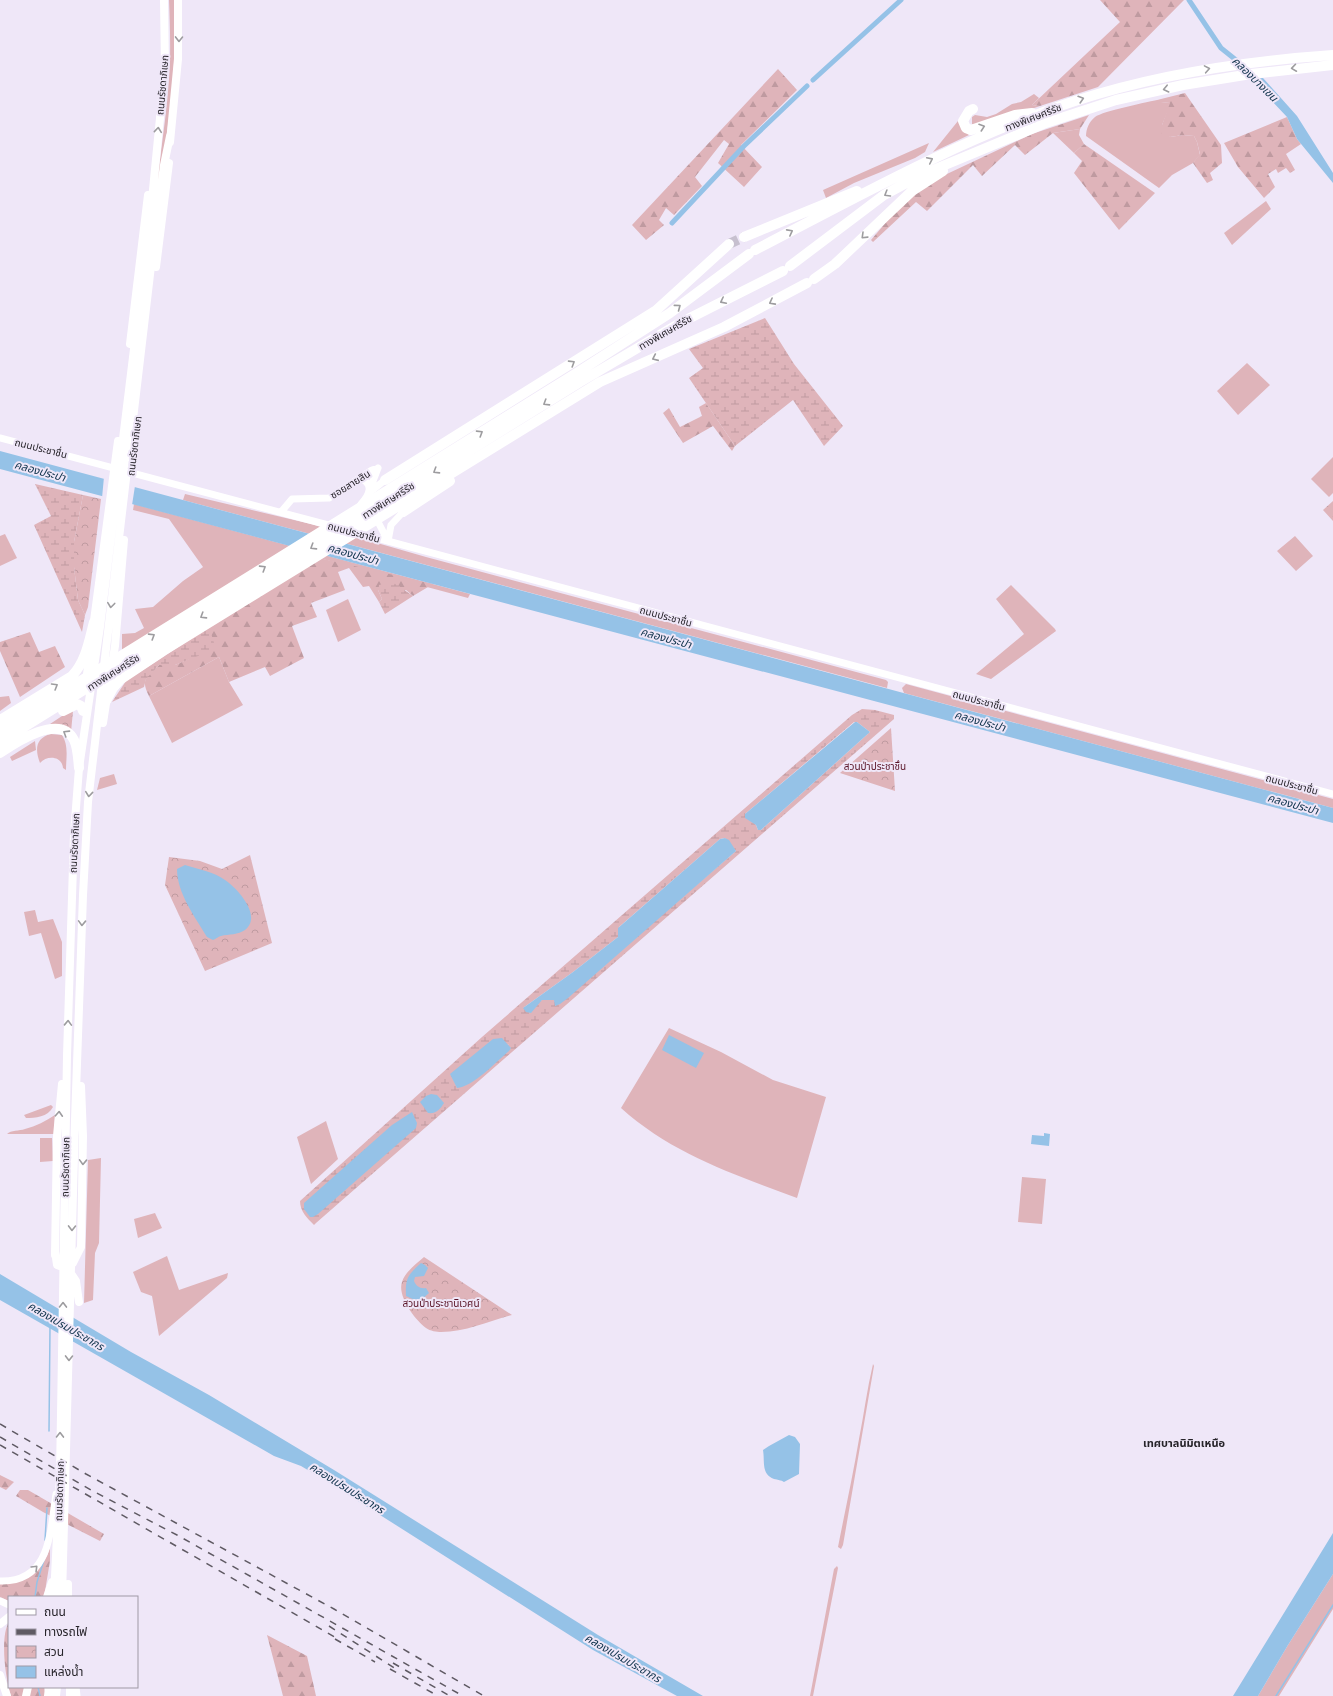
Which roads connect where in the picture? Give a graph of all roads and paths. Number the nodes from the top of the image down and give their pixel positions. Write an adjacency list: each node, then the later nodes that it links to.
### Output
1 (164, 0): 10 (main road, ถนนรัชดาภิเษก, one-way to 1)
2 (178, 0): 7 (main road, ถนนรัชดาภิเษก, one-way to 7)
3 (1333, 55): 6 (highway, ทางพิเศษศรีรัช, one-way to 3)
4 (1333, 65): 8 (highway, ทางพิเศษศรีรัช, one-way to 8)
5 (973, 109): 6 (highway, one-way to 6)
6 (1043, 112): 9 (highway, ทางพิเศษศรีรัช, one-way to 6)
7 (170, 136): 13 (main road, ถนนรัชดาภิเษก); 18 (main road, ถนนรัชดาภิเษก)
8 (972, 153): 16 (highway, ทางพิเศษศรีรัช, one-way to 16); 20 (highway, one-way to 20)
9 (914, 167): 11 (highway); 15 (highway, ทางพิเศษศรีรัช, one-way to 9)
10 (154, 169): 13 (main road, ถนนรัชดาภิเษก); 17 (main road, ถนนรัชดาภิเษก)
11 (744, 236)
12 (729, 244): 14 (highway)
13 (147, 274): 35 (main road, ถนนรัชดาภิเษก)
14 (655, 311): 15 (highway); 25 (highway, one-way to 14)
15 (631, 338): 16 (highway, ทางพิเศษศรีรัช)
16 (577, 378): 39 (highway, ทางพิเศษศรีรัช, one-way to 16); 41 (highway, ทางพิเศษศรีรัช, one-way to 41)
17 (125, 390): 18 (main road); 21 (main road, ถนนรัชดาภิเษก)
18 (141, 393): 23 (main road, ถนนรัชดาภิเษก)
19 (0, 438): 21 (main road, ถนนประชาชื่น)
20 (510, 438): 28 (highway); 36 (highway)
21 (114, 467): 23 (main road, ถนนประชาชื่น); 33 (main road, ถนนรัชดาภิเษก)
22 (378, 468): 24 (main road, ซอยสายสิน); 25 (main road); 26 (main road)
23 (131, 472): 27 (main road, ถนนประชาชื่น); 32 (main road, ถนนรัชดาภิเษก)
24 (360, 478): 26 (main road); 27 (main road, ซอยสายสิน)
25 (384, 480): 26 (main road); 28 (main road)
26 (368, 495): 29 (main road); 31 (main road)
27 (281, 512): 31 (main road, ถนนประชาชื่น)
28 (404, 512): 30 (main road)
29 (376, 518): 30 (main road); 34 (main road)
30 (395, 520): 34 (main road)
31 (341, 528): 34 (main road, ถนนประชาชื่น)
32 (124, 535): 33 (main road); 36 (main road, ถนนรัชดาภิเษก, one-way to 36)
33 (105, 536): 35 (main road, ถนนรัชดาภิเษก)
34 (388, 541): 46 (main road, ถนนประชาชื่น)
35 (101, 626): 37 (main road, ถนนรัชดาภิเษก); 38 (highway, one-way to 35); 40 (main road, ถนนรัชดาภิเษก); 44 (main road, ถนนรัชดาภิเษก)
36 (106, 701): 44 (main road, ถนนรัชดาภิเษก)
37 (83, 711): 40 (main road, ถนนรัชดาภิเษก); 42 (highway)
38 (0, 720)
39 (0, 731)
40 (84, 738): 45 (main road, ถนนรัชดาภิเษก)
41 (0, 742)
42 (15, 743): 43 (highway); 45 (highway, one-way to 42)
43 (0, 753)
44 (93, 755): 47 (main road, ถนนรัชดาภิเษก, one-way to 47)
45 (80, 768): 48 (main road, ถนนรัชดาภิเษก, one-way to 45)
46 (1333, 794)
47 (78, 1039): 49 (main road, ถนนรัชดาภิเษก); 50 (main road, one-way to 50)
48 (67, 1062): 49 (main road, ถนนรัชดาภิเษก); 50 (main road, one-way to 48)
49 (69, 1189): 52 (main road, ถนนรัชดาภิเษก, one-way to 49); 53 (main road, ถนนรัชดาภิเษก, one-way to 53)
50 (55, 1251): 51 (main road)
51 (79, 1302)
52 (60, 1474): 54 (main road, ถนนรัชดาภิเษก); 55 (main road, one-way to 52)
53 (65, 1539): 58 (main road, ถนนรัชดาภิเษก); 59 (main road)
54 (56, 1568): 56 (main road); 57 (main road, ถนนรัชดาภิเษก)
55 (0, 1581)
56 (47, 1596)
57 (54, 1596)
58 (62, 1596)
59 (68, 1596)
60 (8, 1618): 61 (main road)
61 (0, 1624)
62 (0, 1675): 64 (main road)
63 (0, 1681): 64 (main road)
64 (6, 1692)

